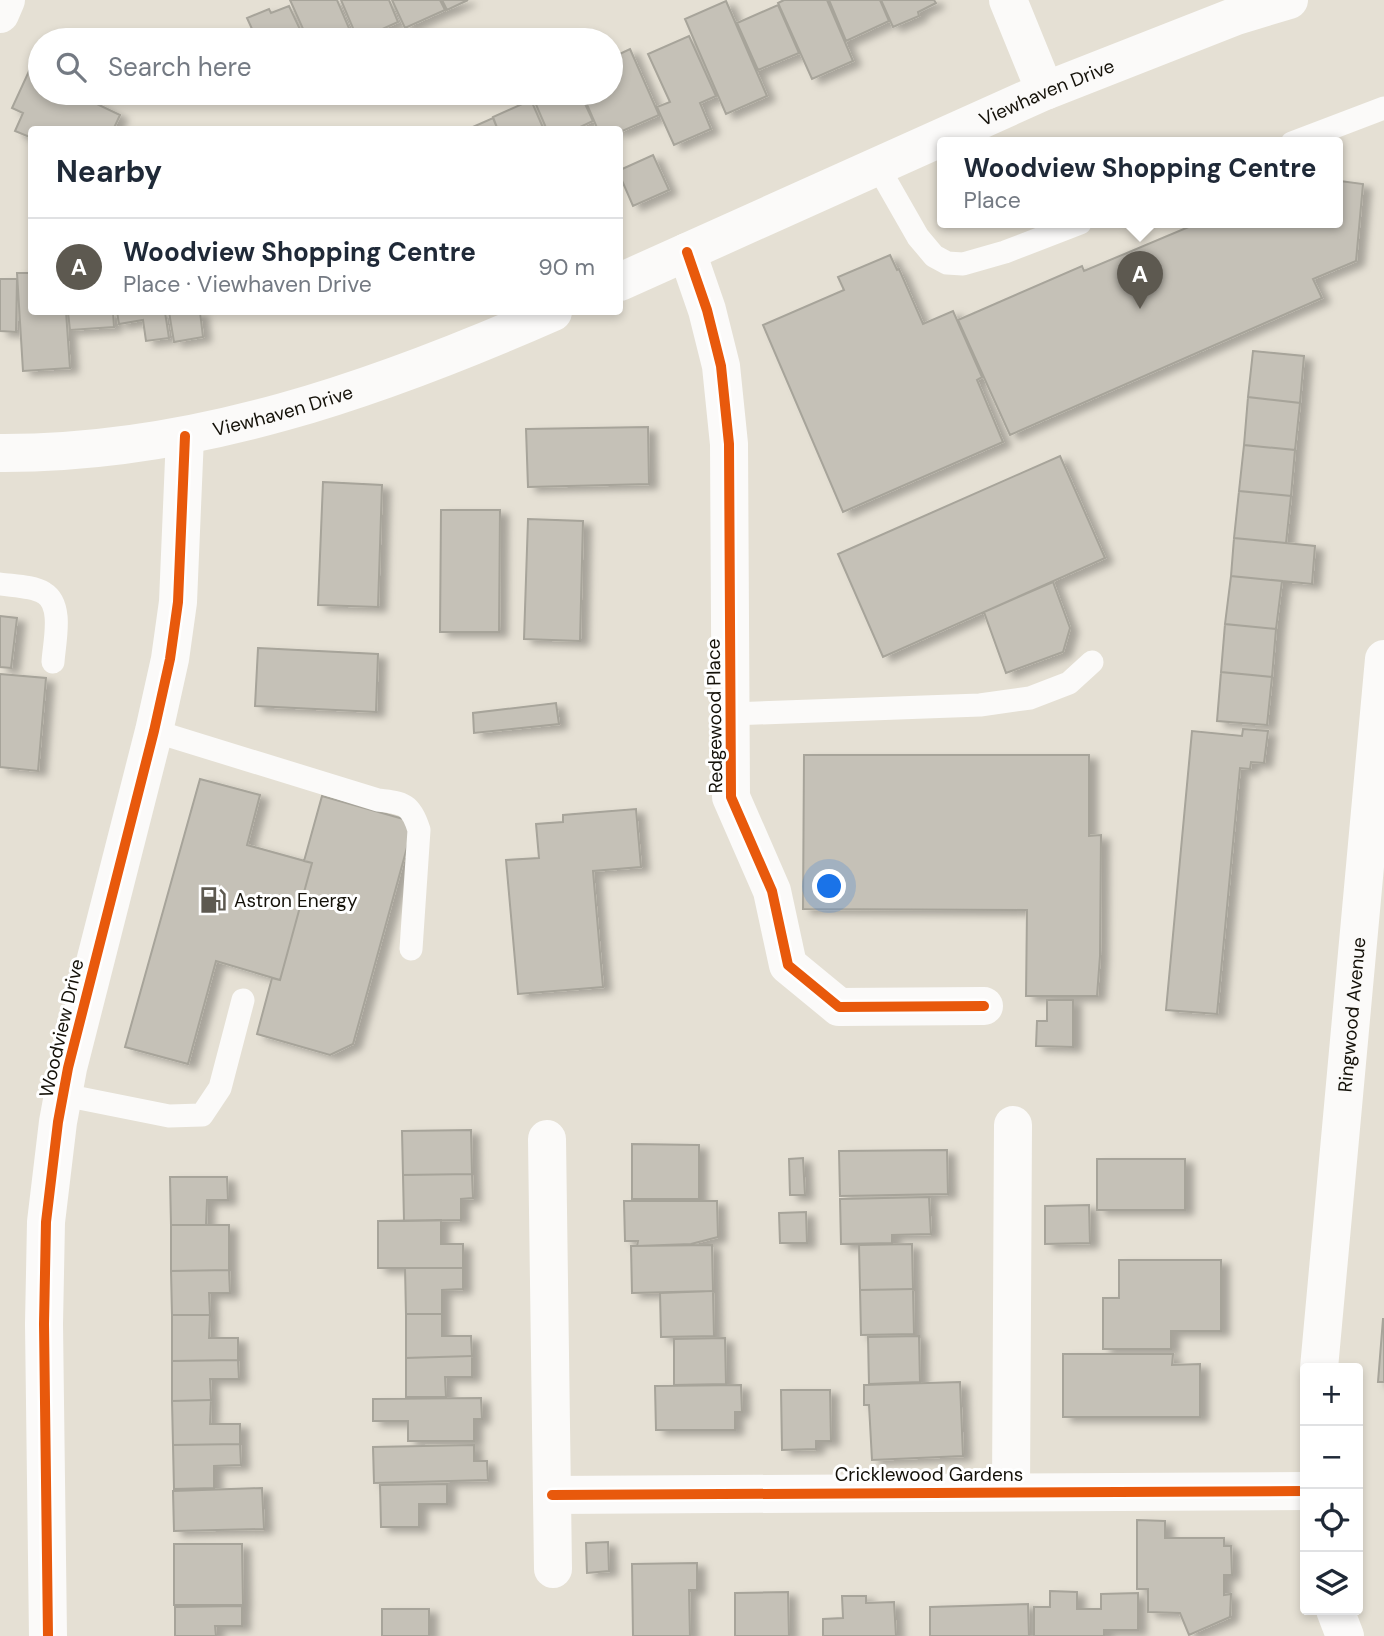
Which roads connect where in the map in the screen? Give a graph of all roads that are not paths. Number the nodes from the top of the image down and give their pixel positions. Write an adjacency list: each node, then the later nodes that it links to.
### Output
1 (6, 0): 4 (street)
2 (1007, 0): 5 (street)
3 (1289, 0): 5 (street, Viewhaven Drive)
4 (0, 14)
5 (1045, 91): 7 (street, Viewhaven Drive)
6 (1384, 108): 8 (lane)
7 (944, 137)
8 (1308, 137)
9 (937, 140): 10 (street, Viewhaven Drive)
10 (878, 167): 11 (lane); 12 (street, Viewhaven Drive)
11 (1067, 228)
12 (687, 252): 13 (street, Viewhaven Drive); 21 (street, Redgewood Place)
13 (623, 281)
14 (546, 315): 15 (street, Viewhaven Drive)
15 (185, 436): 16 (street, Viewhaven Drive); 22 (street, Woodview Drive)
16 (0, 453)
17 (0, 584): 19 (lane)
18 (1384, 659): 29 (street, Ringwood Avenue)
19 (53, 662)
20 (1092, 662): 21 (lane)
21 (731, 714): 25 (street, Redgewood Place)
22 (155, 731): 23 (lane); 26 (street, Woodview Drive)
23 (411, 949)
24 (243, 1000): 26 (lane)
25 (984, 1006)
26 (64, 1095): 35 (street, Woodview Drive)
27 (1013, 1125): 31 (street, Cricklewood Gardens)
28 (547, 1139): 32 (street)
29 (1319, 1363)
30 (1300, 1490): 31 (street, Cricklewood Gardens)
31 (1011, 1491): 32 (street, Cricklewood Gardens)
32 (552, 1495): 33 (street)
33 (553, 1569)
34 (1337, 1615): 36 (street)
35 (48, 1636)
36 (1345, 1636)

